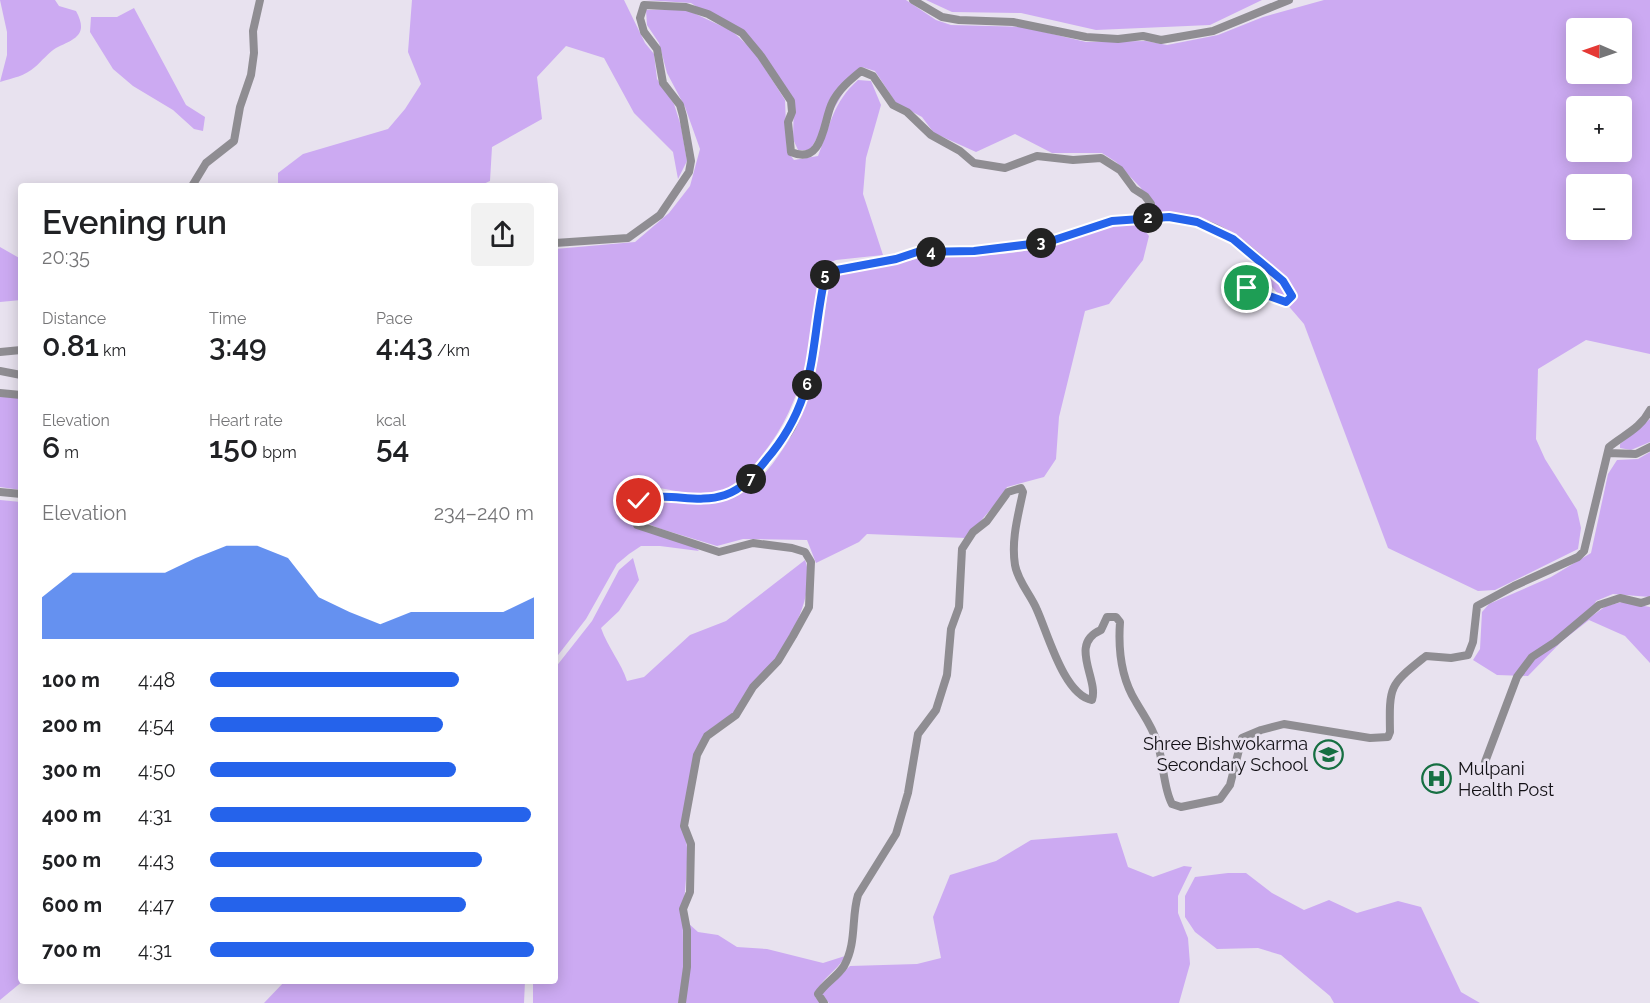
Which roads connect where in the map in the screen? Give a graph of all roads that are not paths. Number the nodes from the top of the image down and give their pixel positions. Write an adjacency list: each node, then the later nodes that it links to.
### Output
1 (260, 0): 5 (street)
2 (913, 0): 3 (street)
3 (1289, 0)
4 (640, 2): 6 (street); 7 (street)
5 (194, 183)
6 (1151, 217): 8 (street); 22 (street)
7 (558, 243)
8 (1247, 288)
9 (18, 350): 10 (street)
10 (0, 352)
11 (0, 371): 12 (street)
12 (18, 374)
13 (0, 393): 14 (street)
14 (18, 395)
15 (1650, 410): 17 (street)
16 (1650, 447): 17 (street)
17 (1608, 453): 23 (street)
18 (0, 492): 19 (street)
19 (18, 494)
20 (1650, 600): 21 (street)
21 (1485, 762)
22 (682, 1003)
23 (824, 1003)

